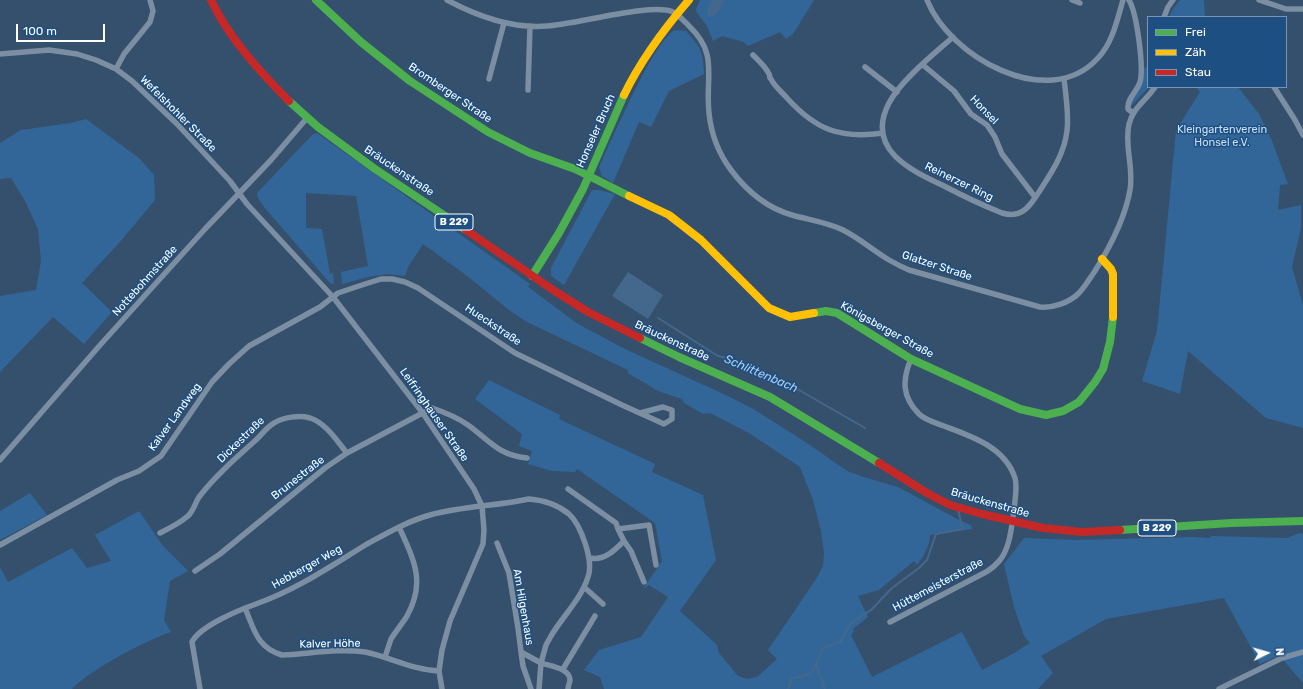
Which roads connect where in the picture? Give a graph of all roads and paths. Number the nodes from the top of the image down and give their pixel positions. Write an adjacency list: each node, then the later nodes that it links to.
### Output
1 (150, 0): 23 (street)
2 (211, 0): 31 (street, Bräuckenstraße / B 229)
3 (316, 0): 34 (street, Bromberger Straße)
4 (447, 0): 16 (street)
5 (688, 0): 14 (street, Honseler Bruch)
6 (926, 0): 18 (street)
7 (1072, 0): 12 (street)
8 (1123, 0): 25 (street)
9 (1129, 0): 30 (street)
10 (1173, 0): 15 (street)
11 (1259, 0): 13 (street)
12 (1080, 2)
13 (1303, 9)
14 (676, 14): 17 (street); 34 (street, Honseler Bruch); 37 (street, Glatzer Straße)
15 (1164, 16)
16 (504, 22): 17 (street); 24 (street)
17 (530, 26): 28 (street)
18 (953, 37): 21 (street); 25 (street)
19 (0, 54): 23 (street, Wefelshohler Straße)
20 (753, 54): 32 (street)
21 (923, 65): 29 (street); 36 (street, Honsel)
22 (865, 67): 29 (street)
23 (116, 69): 35 (street, Wefelshohler Straße)
24 (489, 79)
25 (1064, 79): 36 (street, Reinerzer Ring)
26 (1154, 88): 30 (street, Glatzer Straße)
27 (1275, 88): 33 (street)
28 (528, 90)
29 (896, 92): 32 (street)
30 (1133, 113): 37 (street, Glatzer Straße)
31 (307, 118): 35 (street, Nottebohmstraße); 38 (street, Bräuckenstraße / B 229)
32 (883, 133): 36 (street, Reinerzer Ring)
33 (1303, 136)
34 (589, 175): 38 (street, Honseler Bruch); 40 (street, Königsberger Straße)
35 (240, 192): 39 (street, Leifringhauser Straße); 45 (street, Nottebohmstraße)
36 (1035, 197)
37 (1102, 259): 40 (street, Königsberger Straße)
38 (532, 276): 49 (street, Bräuckenstraße / B 229)
39 (333, 297): 41 (street, Leifringhauser Straße); 42 (street, Hueckstraße); 55 (street, Kalver Landweg)
40 (911, 358): 49 (street, Hüttemeisterstraße)
41 (422, 412): 43 (street, Brunestraße); 44 (street); 47 (street, Leifringhauser Straße)
42 (640, 413): 42 (street, Hueckstraße)
43 (347, 453): 52 (street, Dickestraße); 58 (street, Brunestraße)
44 (526, 458)
45 (0, 460)
46 (568, 489): 51 (street)
47 (482, 506): 50 (street, Hebberger Weg); 56 (street, Am Hilgenhaus); 70 (street, Leifringhauser Straße)
48 (1303, 521): 49 (street, Bräuckenstraße / B 229)
49 (1012, 522): 64 (street, Hüttemeisterstraße)
50 (399, 527): 62 (street, Hebberger Weg); 67 (street)
51 (618, 529): 53 (street); 57 (street)
52 (160, 533)
53 (624, 541): 56 (street); 59 (street)
54 (497, 543): 65 (street, Am Hilgenhaus)
55 (0, 545)
56 (589, 558): 60 (street, Am Hilgenhaus)
57 (656, 565)
58 (195, 570)
59 (644, 582)
60 (584, 587): 61 (street); 68 (street, Am Hilgenhaus)
61 (604, 604)
62 (245, 608): 67 (street, Kalver Höhe); 71 (street, Hebberger Weg)
63 (596, 616): 69 (street)
64 (890, 622)
65 (521, 652): 68 (street, Am Hilgenhaus); 73 (street, Am Hilgenhaus)
66 (1303, 652): 76 (street)
67 (386, 657): 70 (street, Kalver Höhe)
68 (541, 663): 69 (street, Am Hilgenhaus); 74 (street, Am Hilgenhaus)
69 (563, 669): 75 (street)
70 (439, 671): 72 (street, Leifringhauser Straße)
71 (200, 689)
72 (442, 689)
73 (531, 689)
74 (539, 689)
75 (568, 689)
76 (1219, 689)

